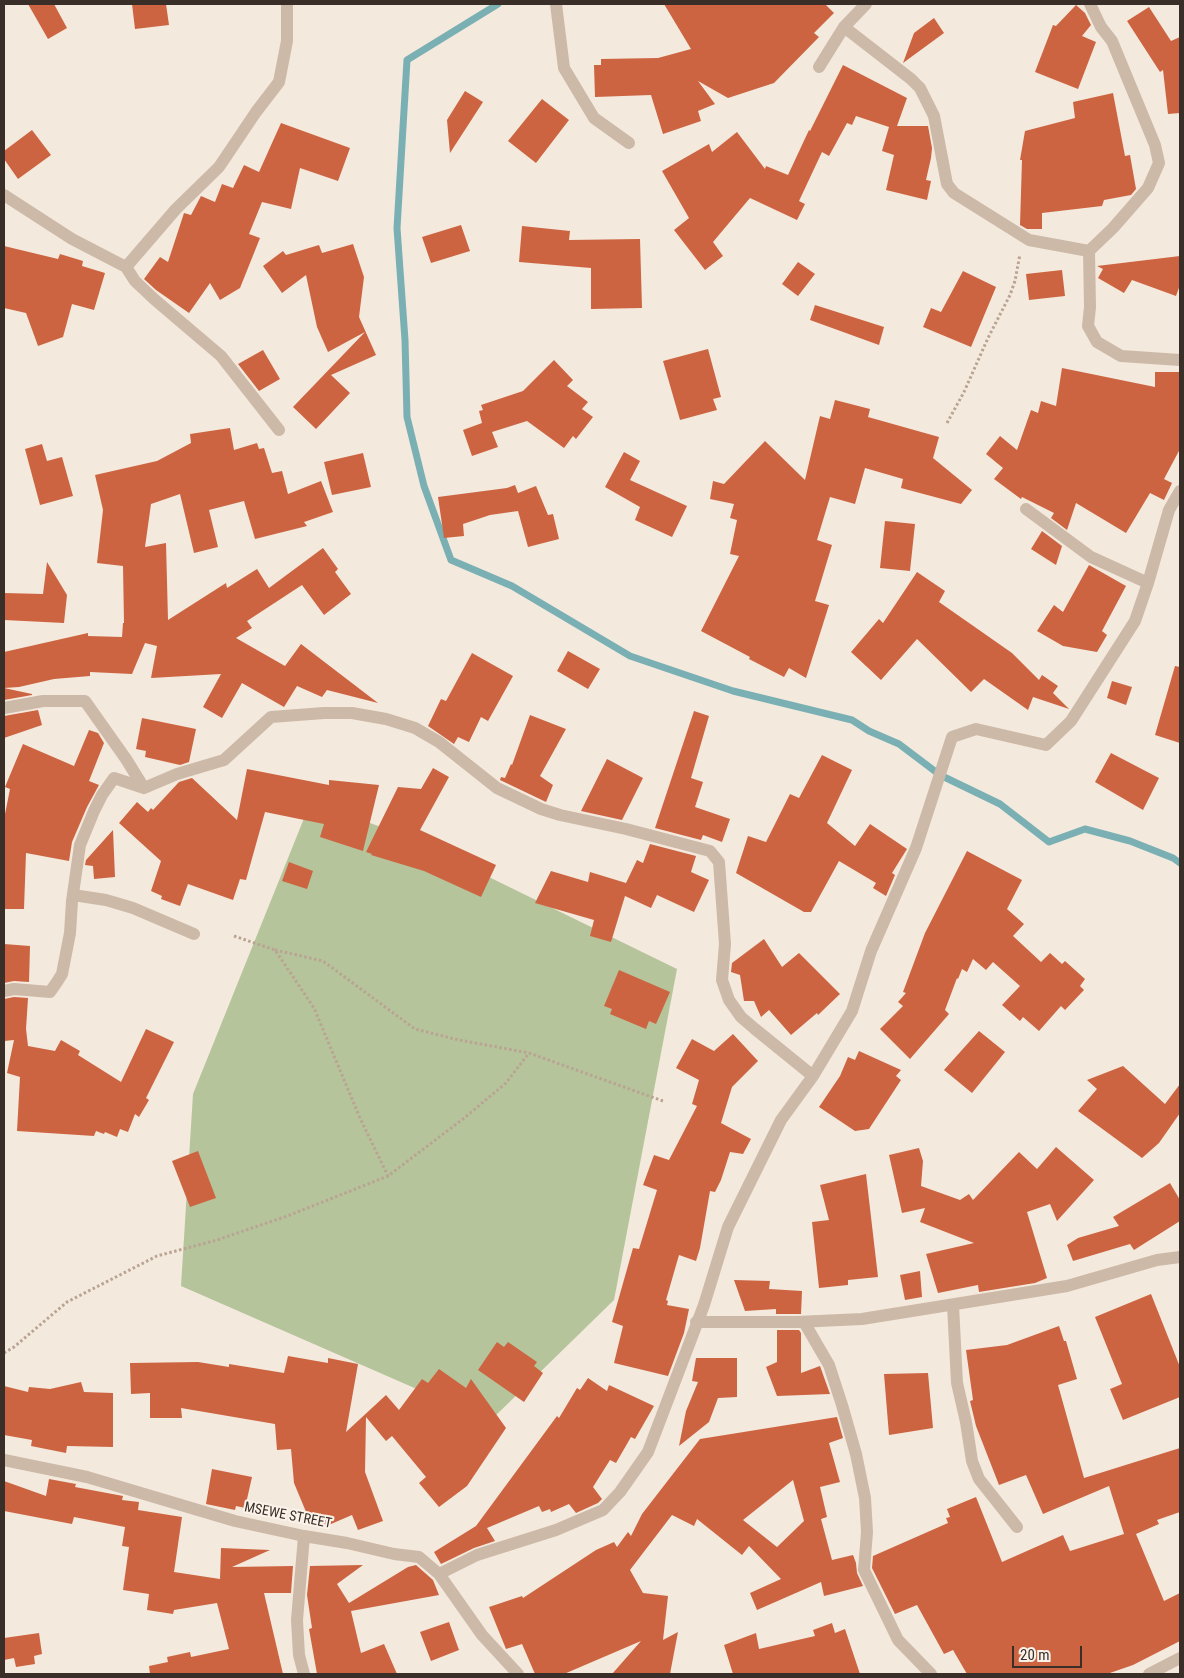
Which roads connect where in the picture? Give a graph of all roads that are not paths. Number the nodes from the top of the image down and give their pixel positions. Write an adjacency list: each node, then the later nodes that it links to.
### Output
1 (287, 4): 10 (street)
2 (556, 4): 7 (street)
3 (866, 4): 5 (street)
4 (1090, 4): 9 (street)
5 (844, 27): 6 (street); 9 (street)
6 (819, 67)
7 (629, 143)
8 (4, 196): 10 (street)
9 (1089, 250): 11 (street)
10 (126, 267): 12 (street)
11 (1180, 360)
12 (278, 430)
13 (1180, 491): 15 (street)
14 (1026, 509): 15 (street)
15 (1148, 583): 21 (street)
16 (4, 708): 17 (street)
17 (144, 788): 18 (street); 21 (street)
18 (73, 894): 19 (street); 20 (street)
19 (194, 934)
20 (4, 990)
21 (813, 1076): 24 (street)
22 (1180, 1257): 23 (street)
23 (952, 1305): 25 (street); 27 (street)
24 (696, 1322): 25 (street); 29 (street)
25 (804, 1322): 33 (street)
26 (4, 1460): 28 (street, MSEWE STREET)
27 (1017, 1527)
28 (304, 1536): 29 (street, MSEWE STREET); 31 (street)
29 (440, 1574): 32 (street, MSEWE STREET)
30 (1180, 1658): 34 (street)
31 (304, 1674)
32 (518, 1674)
33 (930, 1674)
34 (1149, 1674)

